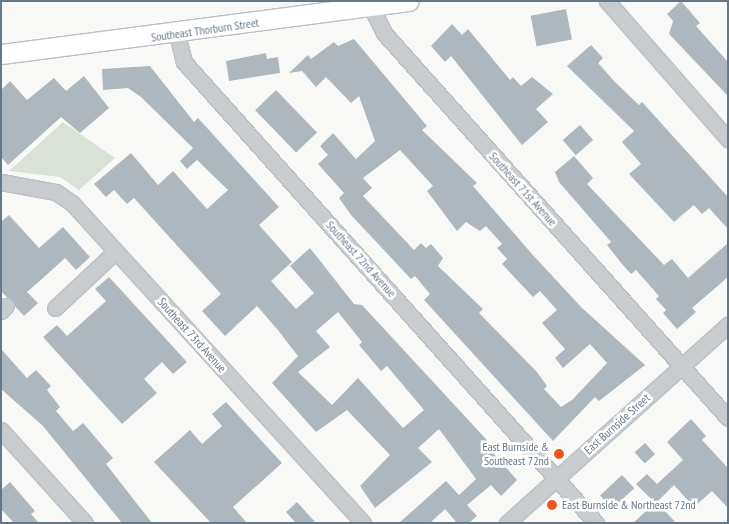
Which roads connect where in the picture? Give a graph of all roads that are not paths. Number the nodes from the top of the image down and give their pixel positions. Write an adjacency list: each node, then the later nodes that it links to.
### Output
1 (409, 1): 3 (main road, Southeast Thorburn Street)
2 (607, 1): 6 (street)
3 (371, 7): 4 (main road, Southeast Thorburn Street); 11 (street, Southeast 71st Avenue)
4 (176, 34): 5 (main road, Southeast Thorburn Street); 14 (street, Southeast 72nd Avenue)
5 (1, 54)
6 (728, 139)
7 (1, 182): 8 (street, Southeast 73rd Avenue)
8 (116, 251): 9 (street); 16 (street, Southeast 73rd Avenue)
9 (55, 308)
10 (728, 325): 11 (street, East Burnside Street)
11 (681, 366): 12 (street, Southeast 71st Avenue); 14 (street, East Burnside Street)
12 (728, 418)
13 (1, 430): 15 (street)
14 (557, 478): 17 (street, East Burnside Street); 18 (street, Southeast 72nd Avenue)
15 (85, 523)
16 (363, 523)
17 (507, 523)
18 (596, 523)

